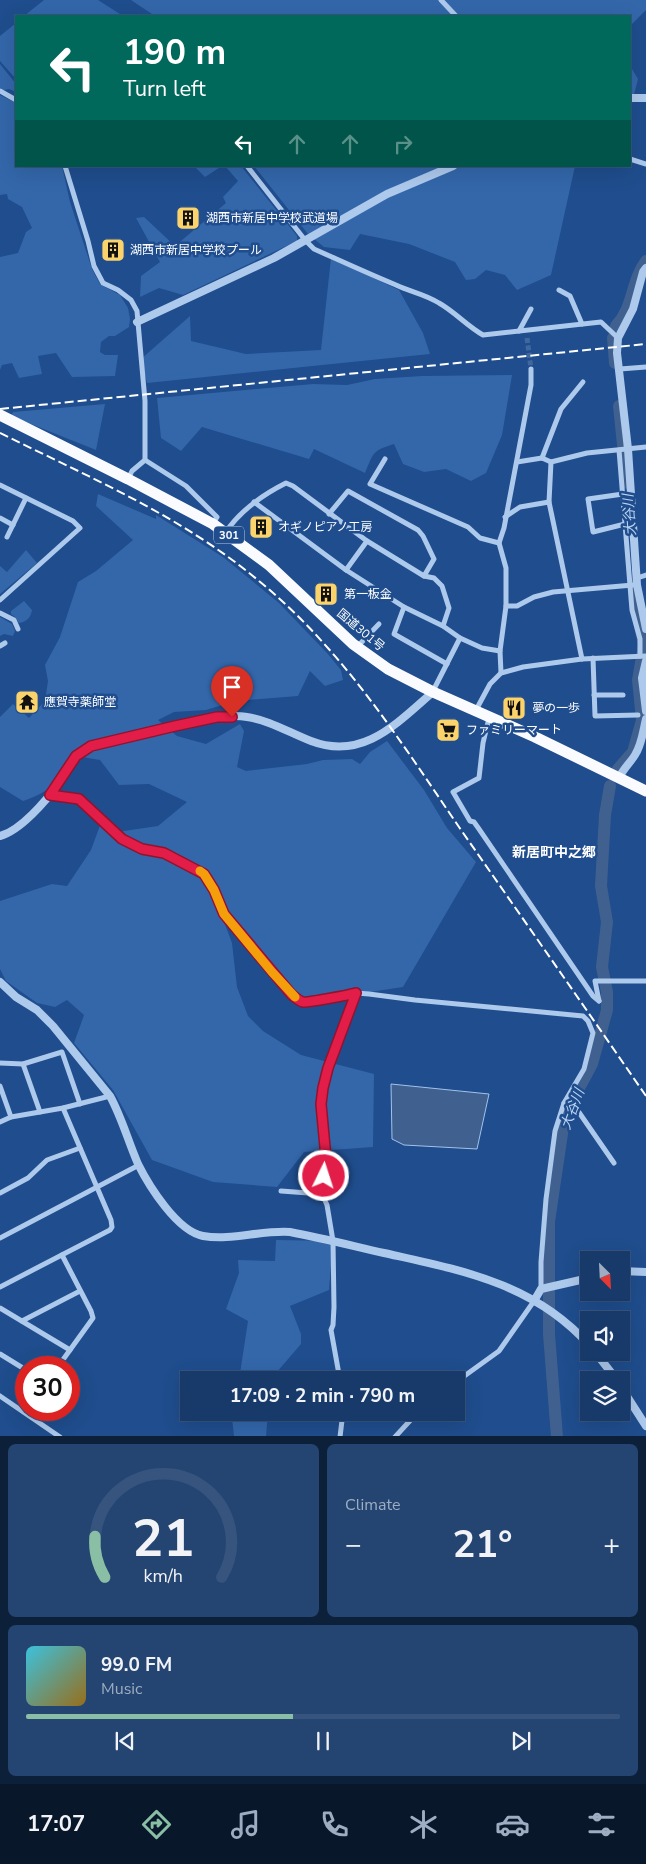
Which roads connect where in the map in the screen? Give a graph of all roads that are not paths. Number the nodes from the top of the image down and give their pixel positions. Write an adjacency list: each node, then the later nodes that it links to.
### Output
1 (441, 0): 2 (street)
2 (455, 15)
3 (0, 91): 6 (street)
4 (631, 98): 5 (street)
5 (646, 98)
6 (15, 99)
7 (631, 159): 8 (street)
8 (646, 164)
9 (65, 167): 16 (street)
10 (248, 167): 12 (street)
11 (451, 167): 12 (street)
12 (305, 240): 16 (street); 19 (street)
13 (646, 268): 21 (street)
14 (559, 290): 17 (street)
15 (531, 309): 19 (street)
16 (138, 322): 32 (street)
17 (582, 324): 18 (street); 21 (street)
18 (526, 330): 19 (street); 20 (street)
19 (519, 331)
20 (527, 338)
21 (618, 338): 24 (street)
22 (646, 366): 24 (street)
23 (531, 369): 33 (street)
24 (620, 370): 28 (street)
25 (583, 382): 30 (street)
26 (0, 415): 35 (highway, 国道301号 / 301)
27 (646, 447): 28 (street)
28 (628, 449): 29 (street); 54 (street)
29 (619, 450): 34 (street); 37 (street)
30 (542, 458): 33 (street); 34 (street)
31 (385, 459): 50 (street)
32 (145, 460): 35 (street); 44 (street)
33 (517, 462): 42 (street)
34 (551, 462): 40 (street)
35 (128, 479): 44 (highway, 国道301号 / 301)
36 (0, 485): 38 (street)
37 (623, 494): 45 (street); 45 (street)
38 (26, 498): 46 (street); 56 (street)
39 (254, 502): 41 (street); 47 (street); 51 (street)
40 (549, 502): 42 (street); 55 (street)
41 (329, 514): 49 (street); 53 (street)
42 (505, 517): 50 (street)
43 (0, 518): 46 (street)
44 (213, 524): 47 (highway, 国道301号 / 301)
45 (625, 524): 54 (street)
46 (13, 525): 48 (street)
47 (225, 532): 65 (highway, 国道301号 / 301)
48 (7, 537)
49 (367, 541): 51 (street); 53 (street)
50 (499, 543): 58 (street)
51 (346, 570): 57 (street)
52 (646, 574): 54 (street)
53 (424, 576): 61 (street)
54 (634, 582): 55 (street); 63 (street); 67 (street)
55 (568, 590): 58 (street); 69 (street)
56 (0, 600)
57 (404, 606): 61 (street); 70 (street)
58 (506, 606): 66 (street)
59 (0, 613): 62 (street)
60 (379, 624): 65 (street)
61 (443, 626): 64 (street)
62 (18, 629)
63 (646, 629)
64 (460, 638): 66 (street); 70 (street)
65 (357, 647): 72 (highway, 国道301号 / 301)
66 (500, 651): 71 (street)
67 (644, 657): 68 (street); 76 (street)
68 (593, 658): 69 (street); 73 (street)
69 (582, 660): 71 (street)
70 (447, 664): 72 (street)
71 (501, 673): 75 (street)
72 (433, 692): 75 (highway, 国道301号 / 301); 82 (street)
73 (594, 695): 74 (street); 77 (street)
74 (623, 695)
75 (476, 710): 78 (highway, 国道301号 / 301)
76 (646, 710)
77 (638, 715)
78 (490, 716): 80 (highway, 国道301号 / 301); 84 (street)
79 (646, 719): 80 (street)
80 (615, 776): 81 (highway, 国道301号 / 301)
81 (646, 792)
82 (50, 795): 83 (street); 86 (street)
83 (0, 836)
84 (646, 981)
85 (0, 982): 90 (street)
86 (356, 993): 91 (street); 103 (street)
87 (0, 1063): 88 (street)
88 (23, 1064): 92 (street); 94 (street)
89 (0, 1086): 95 (street)
90 (110, 1096): 92 (street); 99 (street)
91 (564, 1103): 98 (street); 111 (street)
92 (80, 1104): 93 (street)
93 (63, 1108): 94 (street); 97 (street)
94 (40, 1112): 95 (street)
95 (11, 1117): 96 (street)
96 (0, 1122)
97 (80, 1148): 100 (street); 102 (street)
98 (614, 1163)
99 (139, 1165): 100 (street); 105 (street)
100 (98, 1187): 104 (street); 106 (street)
101 (280, 1191): 103 (street)
102 (0, 1194)
103 (322, 1194): 105 (street)
104 (0, 1238)
105 (333, 1241): 113 (street); 122 (street)
106 (62, 1255): 110 (street); 112 (street)
107 (630, 1271): 108 (street)
108 (646, 1272)
109 (580, 1280): 111 (street)
110 (0, 1287)
111 (541, 1289): 113 (street)
112 (80, 1291): 115 (street); 117 (street)
113 (534, 1301): 116 (street); 124 (street)
114 (0, 1308): 115 (street)
115 (22, 1321): 117 (street)
116 (580, 1337)
117 (70, 1350): 119 (street)
118 (0, 1354): 121 (street)
119 (66, 1356)
120 (602, 1361): 123 (street)
121 (15, 1363)
122 (338, 1371)
123 (610, 1371)
124 (465, 1376)
125 (0, 1396): 130 (street)
126 (630, 1401): 129 (street)
127 (342, 1421): 131 (street)
128 (409, 1421): 132 (street)
129 (646, 1426)
130 (60, 1436)
131 (340, 1436)
132 (395, 1436)

